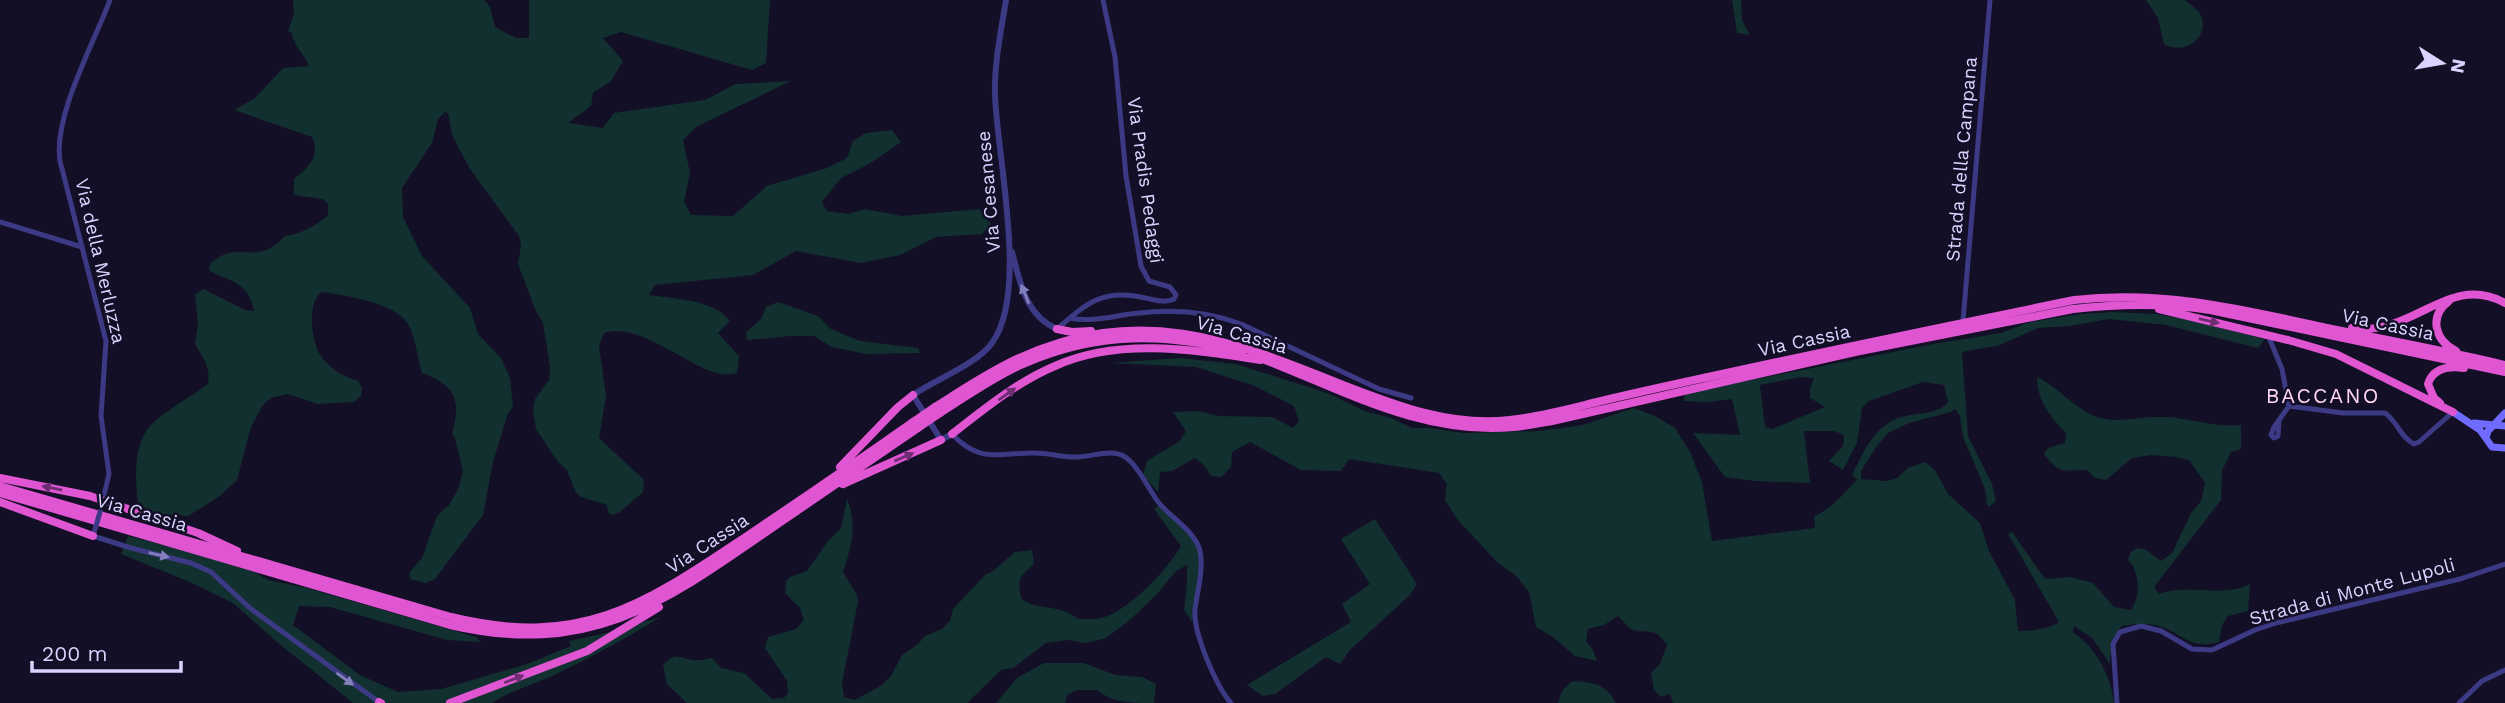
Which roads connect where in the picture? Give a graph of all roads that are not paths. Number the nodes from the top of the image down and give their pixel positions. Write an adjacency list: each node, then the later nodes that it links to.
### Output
1 (110, 0): 6 (street, Via della Merluzza)
2 (1006, 0): 7 (street, Via Cesanese)
3 (1103, 0): 12 (street, Via Pradis Pedaggi)
4 (1990, 0): 13 (street, Strada della Campana)
5 (0, 222): 6 (street)
6 (82, 247): 44 (street, Via della Merluzza)
7 (1010, 248): 15 (street, one-way to 7); 24 (street, Via Cesanese)
8 (2455, 297): 9 (highway); 14 (highway); 21 (highway)
9 (2505, 303)
10 (2142, 305): 18 (highway, one-way to 18); 22 (highway, Via Cassia); 23 (highway, Via Cassia)
11 (1997, 316): 13 (street); 14 (highway, Via Cassia); 17 (highway, Via Cassia)
12 (1070, 318): 15 (street, Via Pradis Pedaggi); 25 (street)
13 (1963, 321): 17 (street)
14 (2328, 328): 21 (highway, Via Cassia)
15 (1057, 329): 16 (highway)
16 (1129, 329): 17 (highway, Via Cassia); 27 (highway, Via Cassia)
17 (1908, 334)
18 (2269, 335): 19 (highway); 20 (street)
19 (2280, 338): 20 (street); 28 (highway)
20 (2273, 346): 26 (street)
21 (2475, 358): 23 (highway, Via Cassia)
22 (1270, 362): 27 (highway, Via Cassia); 35 (highway, one-way to 22)
23 (2505, 369): 28 (highway)
24 (912, 395): 37 (street); 43 (highway)
25 (1411, 398)
26 (2289, 406): 28 (street); 30 (street)
27 (938, 410): 32 (highway, Via Cassia, bridge)
28 (2449, 410): 31 (main road)
29 (2505, 413): 33 (main road)
30 (2279, 421)
31 (2470, 422): 33 (main road); 36 (main road)
32 (915, 425): 42 (highway, Via Cassia); 43 (highway, Via Cassia)
33 (2495, 425): 34 (main road); 36 (main road)
34 (2505, 426)
35 (952, 434): 37 (street); 53 (street)
36 (2486, 438): 38 (main road)
37 (941, 440): 42 (highway, one-way to 37)
38 (2505, 448)
39 (0, 478): 44 (highway, one-way to 39)
40 (0, 486): 47 (highway, Via Cassia)
41 (0, 493): 49 (highway, Via Cassia)
42 (821, 494): 49 (highway, Via Cassia)
43 (803, 498): 47 (highway, Via Cassia)
44 (103, 501): 46 (street, Via della Merluzza, bridge); 47 (highway)
45 (0, 502): 46 (highway)
46 (93, 536): 51 (street, one-way to 51)
47 (254, 560)
48 (2505, 564): 54 (street, Strada di Monte Lupoli)
49 (685, 586): 52 (highway, one-way to 49)
50 (2505, 670): 55 (street)
51 (380, 703)
52 (450, 703)
53 (1231, 703)
54 (2117, 703)
55 (2459, 703)

